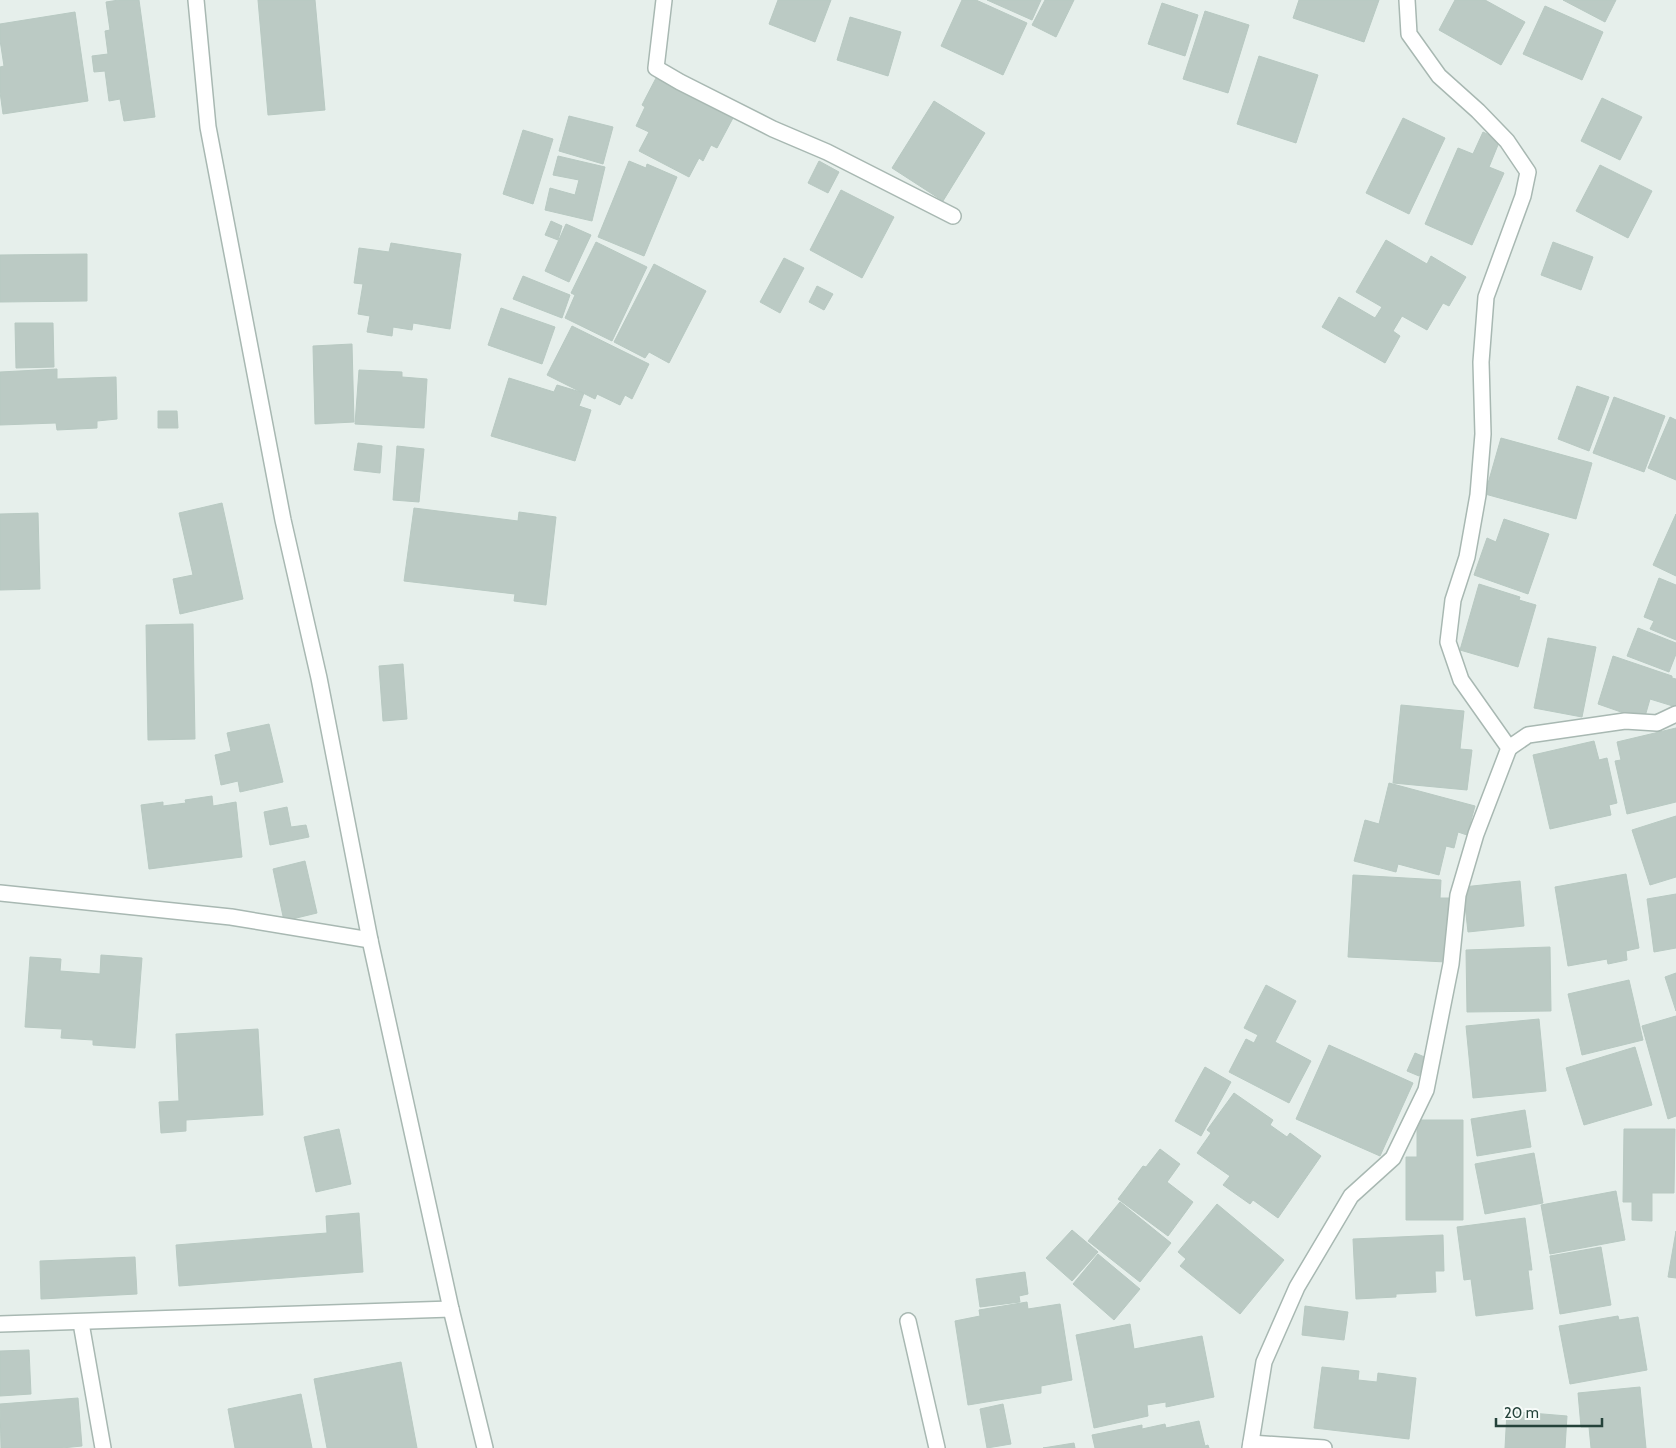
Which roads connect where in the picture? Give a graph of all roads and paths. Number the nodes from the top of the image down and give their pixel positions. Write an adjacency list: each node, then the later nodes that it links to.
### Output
1 (196, 0): 8 (street)
2 (664, 0): 4 (street)
3 (1407, 0): 6 (street)
4 (952, 216)
5 (1676, 714): 6 (street)
6 (1510, 748): 13 (street)
7 (0, 894): 8 (street)
8 (370, 940): 9 (street)
9 (450, 1309): 11 (street); 15 (street)
10 (908, 1322): 16 (street)
11 (81, 1323): 12 (street); 14 (street)
12 (0, 1324)
13 (1250, 1445): 17 (street)
14 (103, 1448)
15 (485, 1448)
16 (937, 1448)
17 (1324, 1448)

